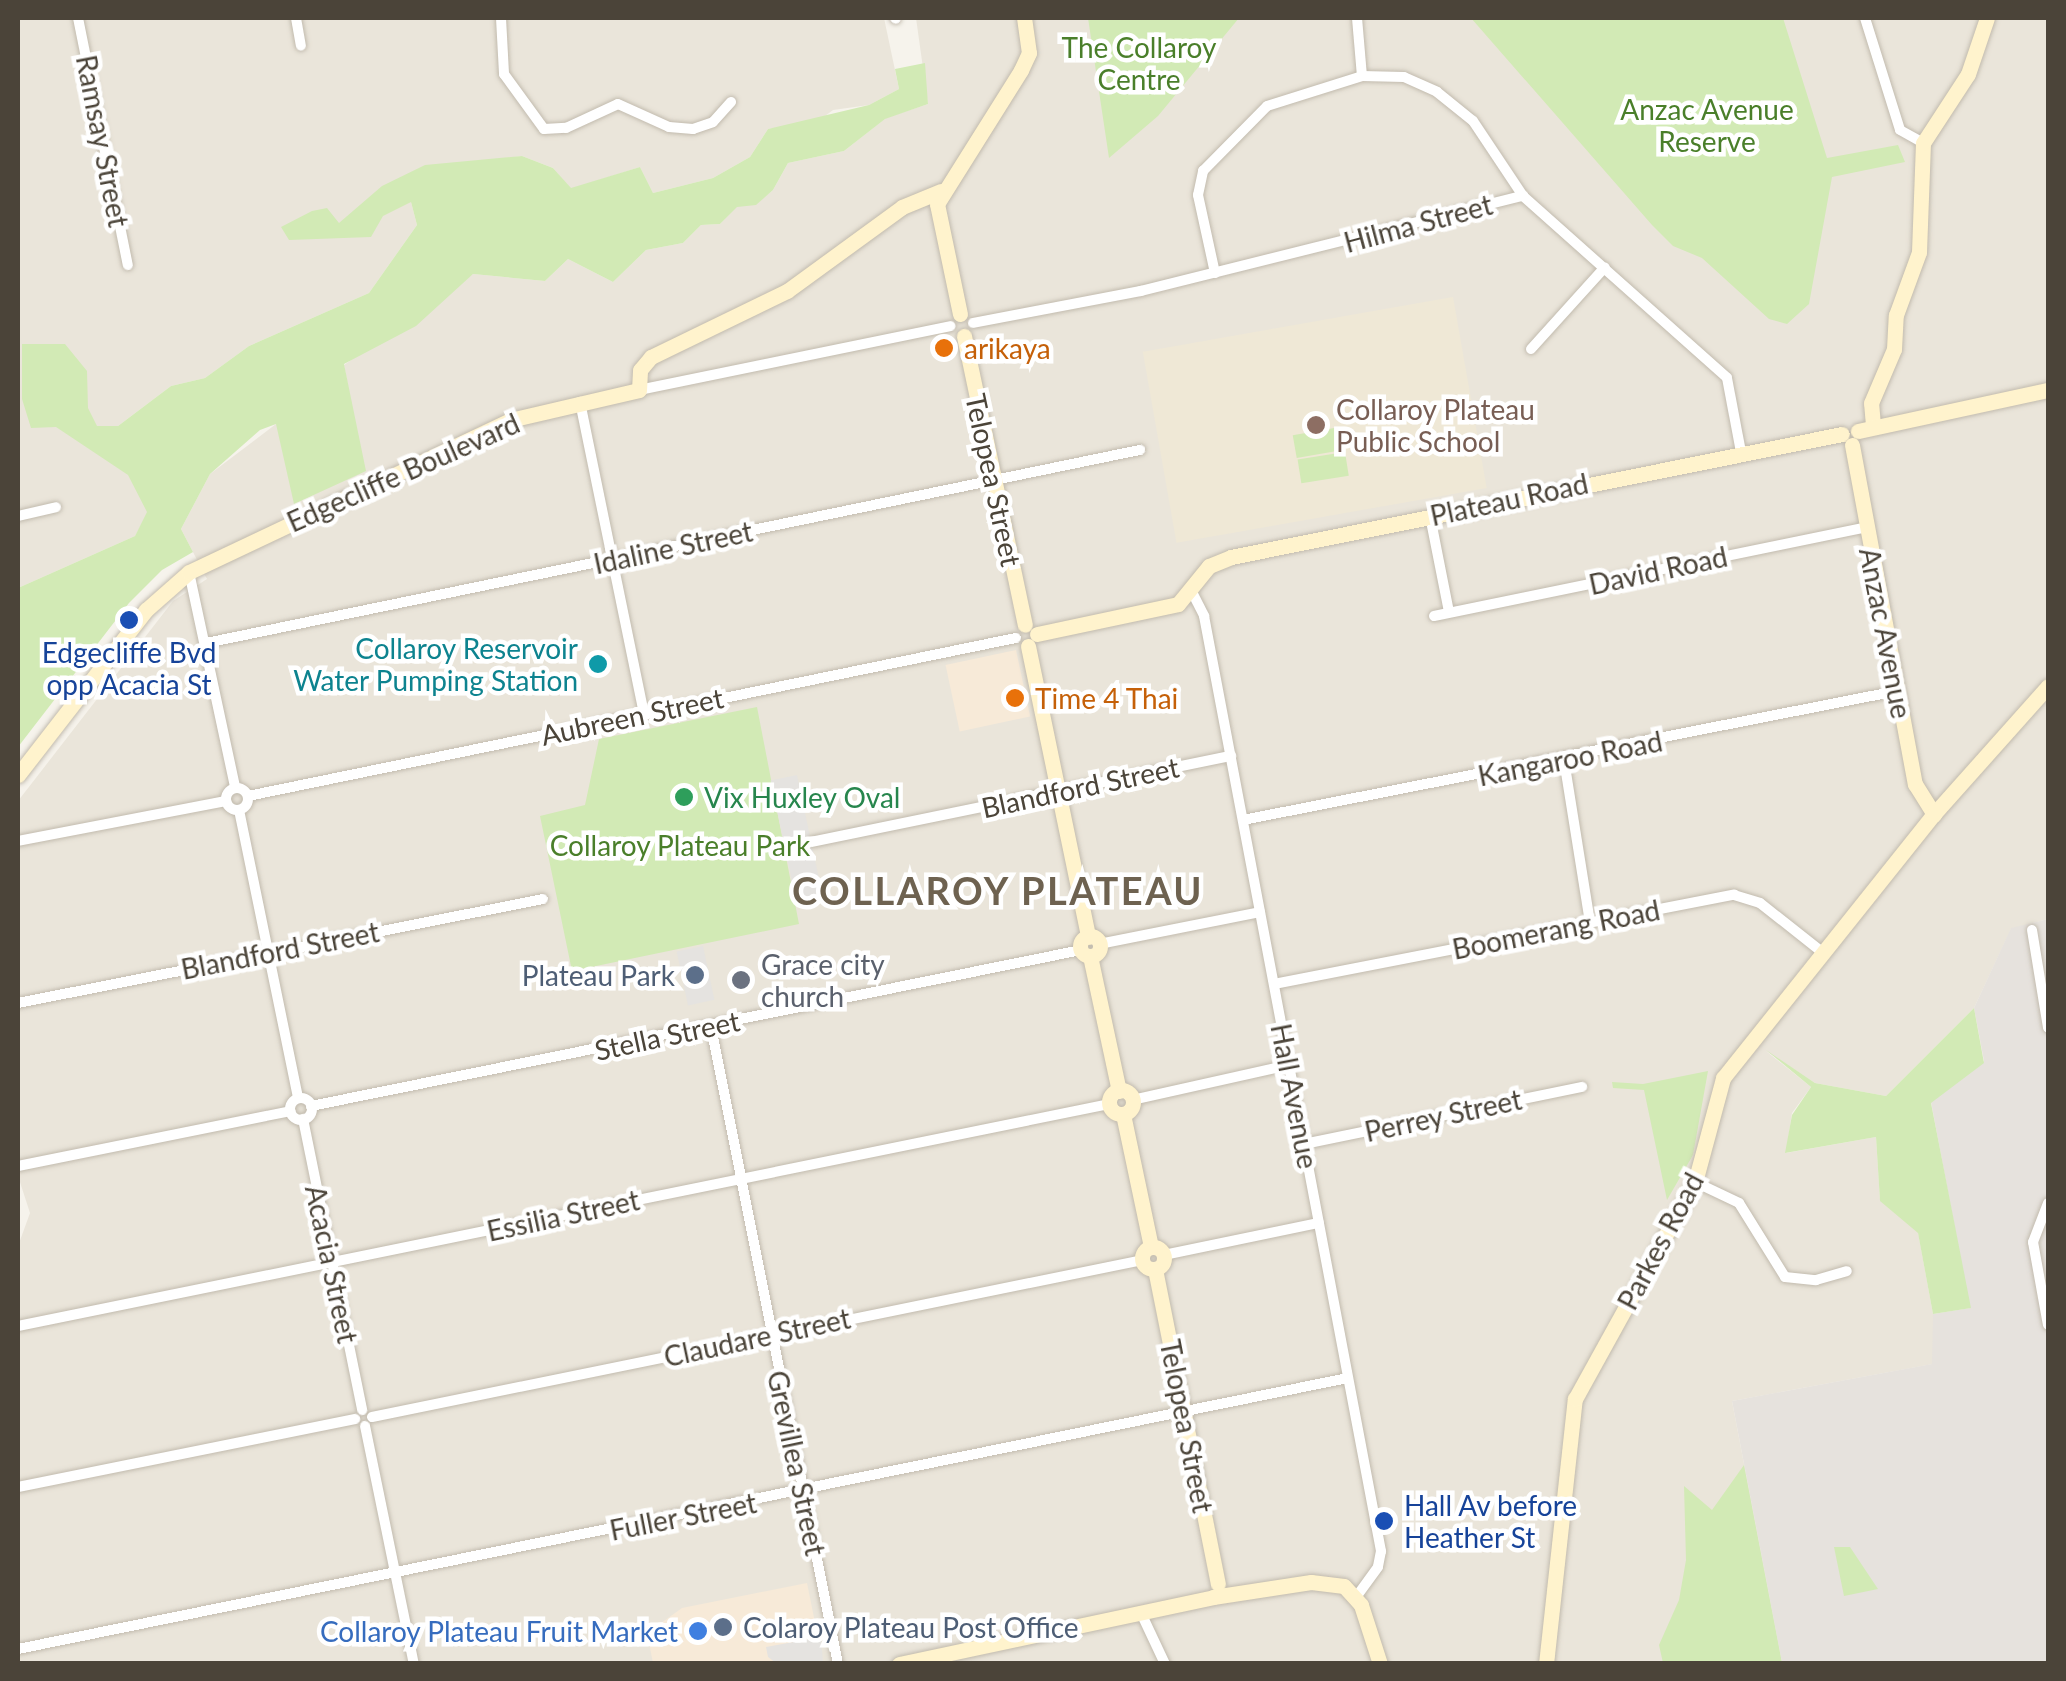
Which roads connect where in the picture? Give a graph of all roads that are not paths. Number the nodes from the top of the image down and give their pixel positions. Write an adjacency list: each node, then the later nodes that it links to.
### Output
1 (78, 18): 14 (street, Ramsay Street)
2 (296, 18): 8 (street)
3 (501, 18): 10 (street)
4 (1024, 18): 12 (street)
5 (1358, 18): 9 (street)
6 (1865, 18): 11 (street)
7 (1986, 18): 11 (street)
8 (302, 46)
9 (1362, 76): 13 (street); 16 (street)
10 (731, 102)
11 (1923, 143): 22 (street, Anzac Avenue)
12 (940, 190): 17 (street, Telopea Street); 19 (street)
13 (1523, 196): 15 (street, Hilma Street); 16 (street, Hilma Street)
14 (128, 266)
15 (1605, 267): 18 (street); 24 (street, Hilma Street)
16 (1215, 272): 17 (street, Hilma Street)
17 (962, 325): 19 (street, Hilma Street); 25 (street, Telopea Street)
18 (1531, 349)
19 (639, 390): 21 (street, Edgecliffe Boulevard)
20 (2048, 390): 22 (street, Plateau Road)
21 (580, 402): 30 (street); 31 (street, Edgecliffe Boulevard)
22 (1856, 433): 24 (street, Plateau Road); 29 (street, Anzac Avenue)
23 (1140, 450): 25 (street, Idaline Street)
24 (1741, 452): 28 (street, Plateau Road)
25 (994, 480): 30 (street, Idaline Street); 35 (street, Telopea Street)
26 (56, 506): 27 (street)
27 (18, 516)
28 (1430, 516): 32 (street, Plateau Road); 33 (street)
29 (1866, 527): 33 (street, David Road); 38 (street, Anzac Avenue)
30 (612, 559): 36 (street, Idaline Street); 39 (street)
31 (189, 572): 36 (street); 42 (street, Edgecliffe Boulevard)
32 (1192, 592): 35 (street, Aubreen Street); 40 (street, Hall Avenue)
33 (1450, 612): 34 (street, David Road)
34 (1434, 616)
35 (1026, 636): 39 (street, Aubreen Street); 44 (street, Telopea Street)
36 (206, 643): 43 (street)
37 (2048, 686): 48 (street, Parkes Road)
38 (1896, 691): 41 (street, Kangaroo Road); 48 (street, Anzac Avenue)
39 (644, 714): 45 (street, Aubreen Street)
40 (1231, 756): 44 (street, Blandford Street); 49 (street, Hall Avenue)
41 (1564, 760): 49 (street, Kangaroo Road); 54 (street)
42 (18, 775)
43 (236, 788): 45 (street); 46 (street)
44 (1058, 791): 51 (street, Blandford Street); 56 (street, Telopea Street)
45 (248, 796): 47 (street)
46 (226, 800): 47 (street); 50 (street)
47 (239, 810): 57 (street)
48 (1934, 814): 58 (street, Parkes Road)
49 (1243, 820): 53 (street, Hall Avenue)
50 (18, 841)
51 (812, 842)
52 (544, 899): 57 (street, Blandford Street)
53 (1260, 912): 56 (street, Stella Street); 59 (street, Hall Avenue)
54 (1590, 922): 58 (street, Boomerang Road); 59 (street, Boomerang Road)
55 (2032, 930): 62 (street)
56 (1089, 947): 61 (street, Stella Street); 66 (street, Telopea Street)
57 (270, 952): 60 (street, Blandford Street); 65 (street)
58 (1822, 952): 73 (street, Parkes Road)
59 (1274, 984): 63 (street, Hall Avenue)
60 (18, 1003)
61 (711, 1027): 67 (street, Stella Street); 72 (street, Grevillea Street)
62 (2048, 1028)
63 (1289, 1065): 66 (street, Essilia Street); 70 (street, Hall Avenue)
64 (1582, 1087): 70 (street, Perrey Street)
65 (298, 1098): 67 (street); 68 (street)
66 (1121, 1102): 72 (street, Essilia Street); 76 (street, Telopea Street)
67 (311, 1106): 69 (street)
68 (290, 1111): 69 (street); 71 (street)
69 (303, 1119): 77 (street, Acacia Street)
70 (1304, 1144): 75 (street, Hall Avenue)
71 (18, 1166)
72 (739, 1179): 77 (street, Essilia Street); 81 (street, Grevillea Street)
73 (1694, 1182): 78 (street); 97 (street, Parkes Road)
74 (2048, 1202): 79 (street)
75 (1319, 1223): 76 (street, Claudare Street); 82 (street, Hall Avenue)
76 (1153, 1258): 81 (street, Claudare Street); 83 (street, Telopea Street)
77 (331, 1263): 80 (street, Essilia Street); 84 (street, Acacia Street)
78 (1847, 1271)
79 (2048, 1325)
80 (18, 1326)
81 (771, 1334): 84 (street, Claudare Street); 86 (street, Grevillea Street)
82 (1348, 1378): 83 (street, Fuller Street); 89 (street, Hall Avenue)
83 (1185, 1413): 86 (street, Fuller Street); 88 (street, Telopea Street)
84 (364, 1418): 85 (street, Claudare Street); 87 (street, Acacia Street)
85 (18, 1487)
86 (803, 1492): 87 (street, Fuller Street); 93 (street, Grevillea Street)
87 (396, 1574): 91 (street, Fuller Street); 92 (street, Acacia Street)
88 (1220, 1592): 89 (street); 90 (street)
89 (1356, 1597): 96 (street)
90 (1140, 1613): 94 (street); 95 (street)
91 (18, 1649)
92 (414, 1664)
93 (838, 1664)
94 (899, 1664)
95 (1165, 1664)
96 (1380, 1664)
97 (1546, 1664)

